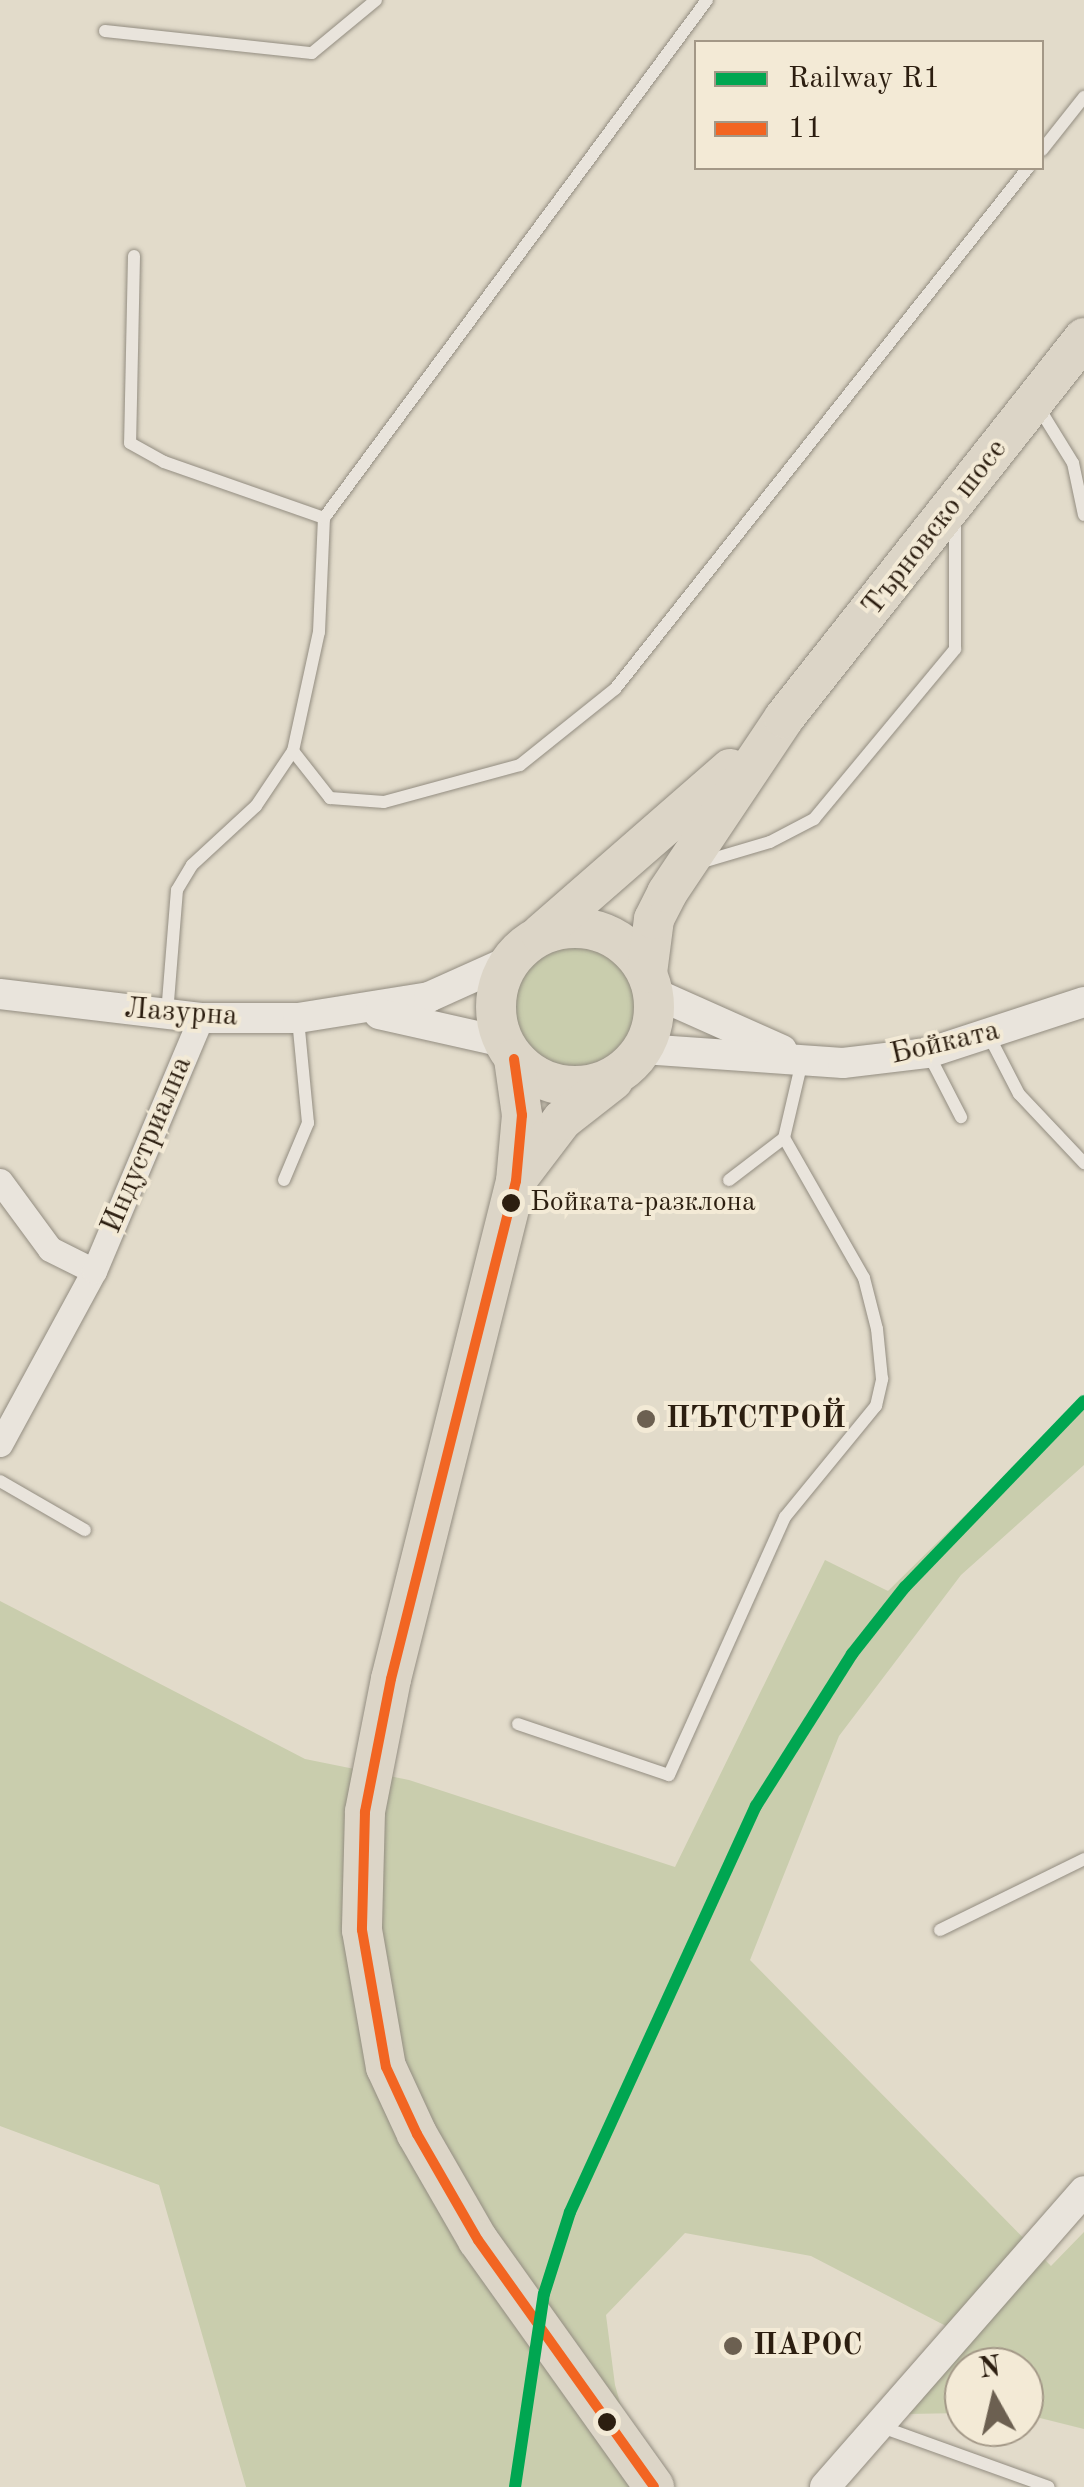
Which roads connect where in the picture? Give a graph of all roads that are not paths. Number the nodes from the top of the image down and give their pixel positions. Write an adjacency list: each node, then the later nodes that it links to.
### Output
1 (376, 0): 3 (lane)
2 (707, 0): 12 (lane)
3 (106, 31)
4 (1084, 97): 5 (lane)
5 (1044, 147)
6 (1026, 170): 14 (lane)
7 (134, 256): 12 (lane)
8 (1084, 338): 9 (main road, Търновско шосе)
9 (1035, 400): 10 (main road, Търновско шосе); 11 (lane)
10 (955, 502): 13 (main road, Търновско шосе); 15 (lane)
11 (1084, 514)
12 (324, 518): 14 (lane)
13 (784, 718): 15 (main road, Търновско шосе); 16 (main road, Търновско шосе)
14 (293, 751): 21 (lane)
15 (683, 868): 17 (main road, Търновско шосе)
16 (524, 949): 17 (main road); 20 (street, Лазурна); 25 (main road)
17 (650, 983): 27 (main road); 28 (street, Бойката)
18 (0, 994): 21 (street, Лазурна)
19 (1084, 1002): 24 (street, Бойката)
20 (362, 1011): 23 (street, Лазурна); 25 (street, Лазурна)
21 (167, 1014): 22 (street, Лазурна)
22 (201, 1018): 23 (street, Лазурна); 36 (street, Индустриална)
23 (298, 1018): 33 (lane)
24 (989, 1036): 26 (street, Бойката); 31 (lane)
25 (508, 1051): 27 (main road); 35 (main road)
26 (928, 1053): 28 (street, Бойката); 29 (lane)
27 (634, 1059): 28 (street, Бойката); 35 (main road)
28 (803, 1059): 30 (lane)
29 (961, 1118)
30 (784, 1138): 34 (lane); 40 (lane)
31 (1084, 1164)
32 (0, 1180): 36 (street, Индустриална)
33 (284, 1180)
34 (730, 1180)
35 (516, 1181): 45 (main road)
36 (94, 1271): 37 (street, Индустриална)
37 (0, 1444)
38 (0, 1481): 39 (lane)
39 (85, 1530)
40 (518, 1724)
41 (1084, 1859): 42 (lane)
42 (940, 1930)
43 (1084, 2192): 44 (street)
44 (879, 2426): 46 (street); 47 (lane)
45 (654, 2487)
46 (825, 2487)
47 (1050, 2487)

